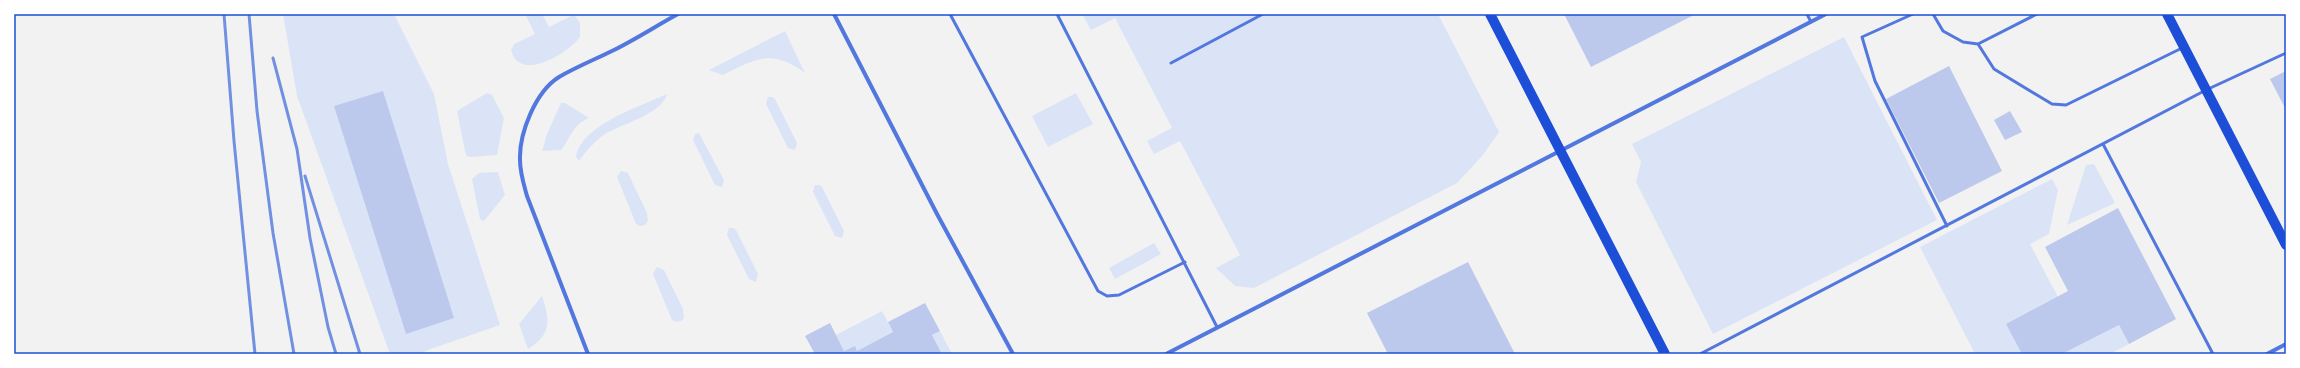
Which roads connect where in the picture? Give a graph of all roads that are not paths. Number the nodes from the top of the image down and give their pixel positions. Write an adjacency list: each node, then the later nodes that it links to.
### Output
1 (678, 14): 26 (street)
2 (834, 14): 27 (street)
3 (950, 14): 23 (lane)
4 (1057, 14): 23 (lane)
5 (1263, 14): 17 (lane)
6 (1490, 14): 20 (main road)
7 (1807, 14): 13 (lane)
8 (1826, 14): 13 (street)
9 (1912, 14): 21 (lane)
10 (1933, 14): 14 (lane)
11 (2037, 14): 14 (lane)
12 (2167, 14): 15 (main road)
13 (1811, 22): 20 (street)
14 (1978, 44): 15 (lane)
15 (2184, 47): 18 (main road)
16 (2286, 53): 18 (lane)
17 (1171, 63)
18 (2206, 90): 19 (lane); 22 (main road)
19 (2102, 144): 21 (lane); 31 (lane)
20 (1561, 151): 24 (street); 29 (main road)
21 (1947, 226): 30 (lane)
22 (2286, 245)
23 (1185, 262): 24 (lane)
24 (1217, 327): 28 (street)
25 (2286, 344): 32 (street)
26 (588, 354)
27 (1013, 354)
28 (1166, 354)
29 (1665, 354)
30 (1700, 354)
31 (2213, 354)
32 (2267, 354)

